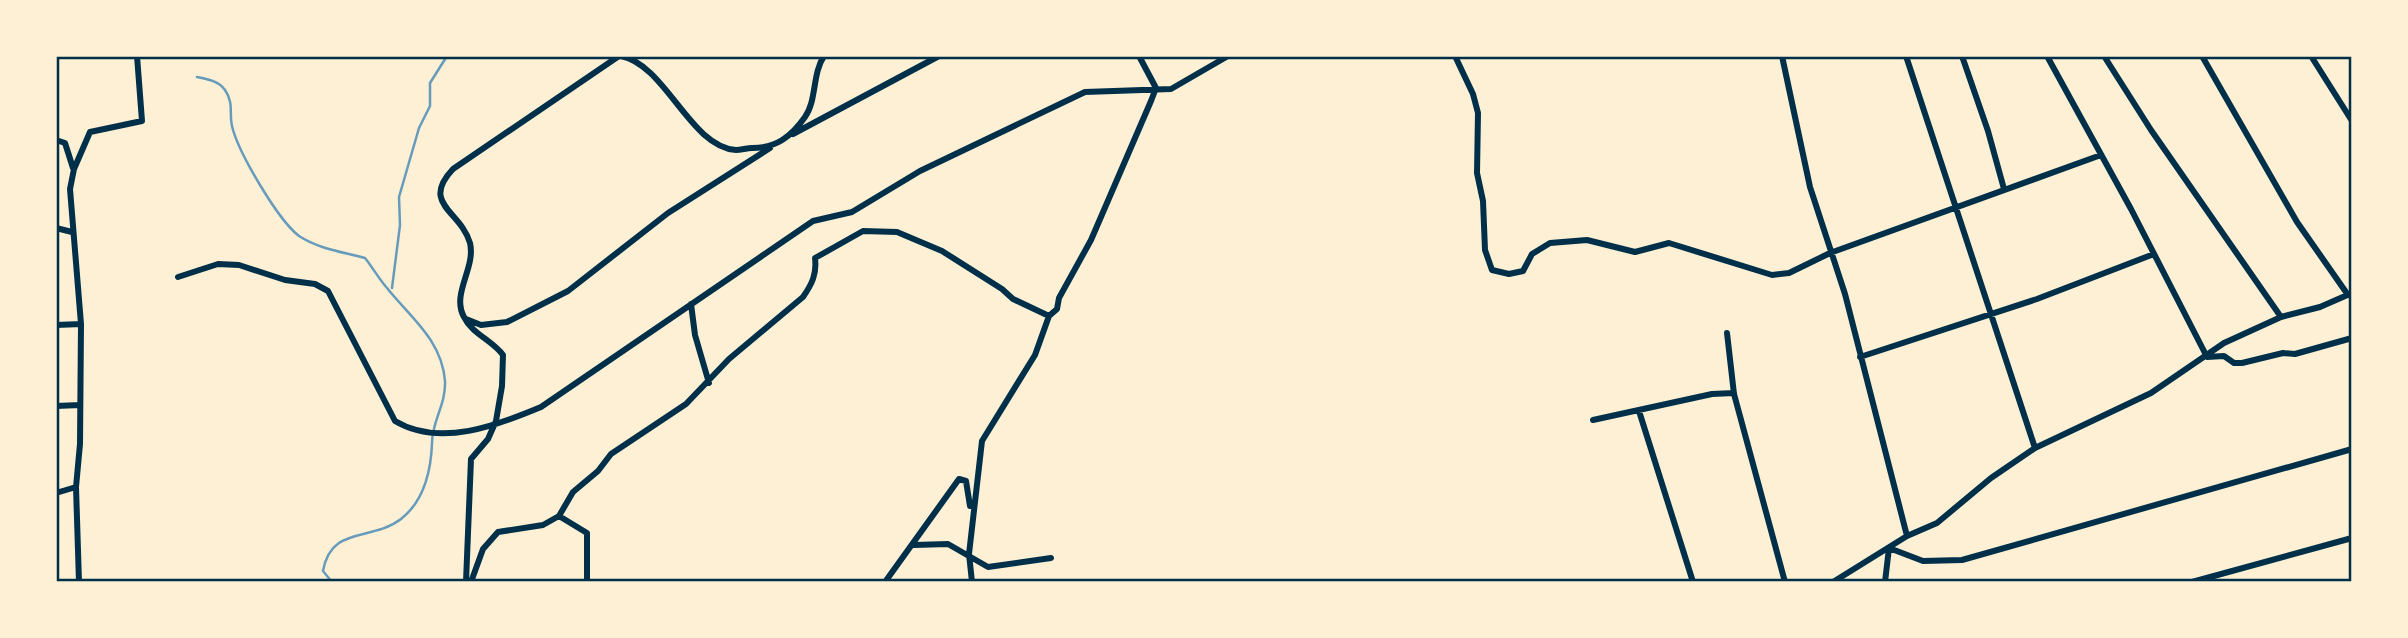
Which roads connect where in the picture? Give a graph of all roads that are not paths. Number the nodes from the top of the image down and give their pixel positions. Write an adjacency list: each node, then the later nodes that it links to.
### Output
1 (137, 56): 21 (street)
2 (620, 56): 19 (street); 34 (street)
3 (824, 56): 17 (street)
4 (939, 56): 17 (street)
5 (1139, 56): 15 (street)
6 (1228, 56): 15 (street)
7 (1455, 56): 26 (street)
8 (1782, 56): 26 (street)
9 (1906, 56): 23 (street)
10 (1962, 56): 22 (street)
11 (2047, 56): 20 (street)
12 (2104, 56): 33 (street)
13 (2202, 56): 29 (street)
14 (2312, 56): 16 (street)
15 (1156, 88): 30 (street); 32 (street)
16 (2352, 121)
17 (789, 136): 19 (street)
18 (56, 140): 21 (street)
19 (770, 148): 34 (street)
20 (2101, 155): 22 (street); 27 (street)
21 (74, 169): 25 (street)
22 (2004, 188): 23 (street)
23 (1955, 210): 26 (street); 31 (street)
24 (56, 228): 25 (street)
25 (72, 232): 35 (street)
26 (1830, 253): 40 (street)
27 (2154, 254): 31 (street); 39 (street)
28 (178, 277): 47 (street)
29 (2350, 294): 33 (street)
30 (691, 304): 41 (street); 47 (street)
31 (1989, 314): 40 (street); 48 (street)
32 (1049, 316): 41 (street); 52 (street)
33 (2281, 317): 39 (street)
34 (464, 318): 47 (street)
35 (81, 324): 36 (street); 43 (street)
36 (56, 325)
37 (1727, 333): 42 (street)
38 (2352, 338): 39 (street)
39 (2207, 356): 48 (street)
40 (1860, 357): 54 (street)
41 (709, 383): 53 (street)
42 (1734, 393): 45 (street); 66 (street)
43 (80, 405): 44 (street); 50 (street)
44 (56, 406)
45 (1639, 411): 46 (street); 65 (street)
46 (1592, 420)
47 (494, 426): 61 (street)
48 (2035, 449): 54 (street)
49 (2352, 449): 57 (street)
50 (76, 488): 51 (street); 60 (street)
51 (56, 493)
52 (972, 515): 56 (street); 58 (street)
53 (559, 516): 61 (street); 62 (street)
54 (1907, 536): 57 (street)
55 (2352, 538): 69 (street)
56 (914, 545): 58 (street); 63 (street)
57 (1889, 548): 67 (street); 68 (street)
58 (969, 554): 59 (street); 64 (street)
59 (1051, 558)
60 (79, 582)
61 (468, 582)
62 (587, 582)
63 (885, 582)
64 (972, 582)
65 (1693, 582)
66 (1785, 582)
67 (1833, 582)
68 (1885, 582)
69 (2192, 582)

